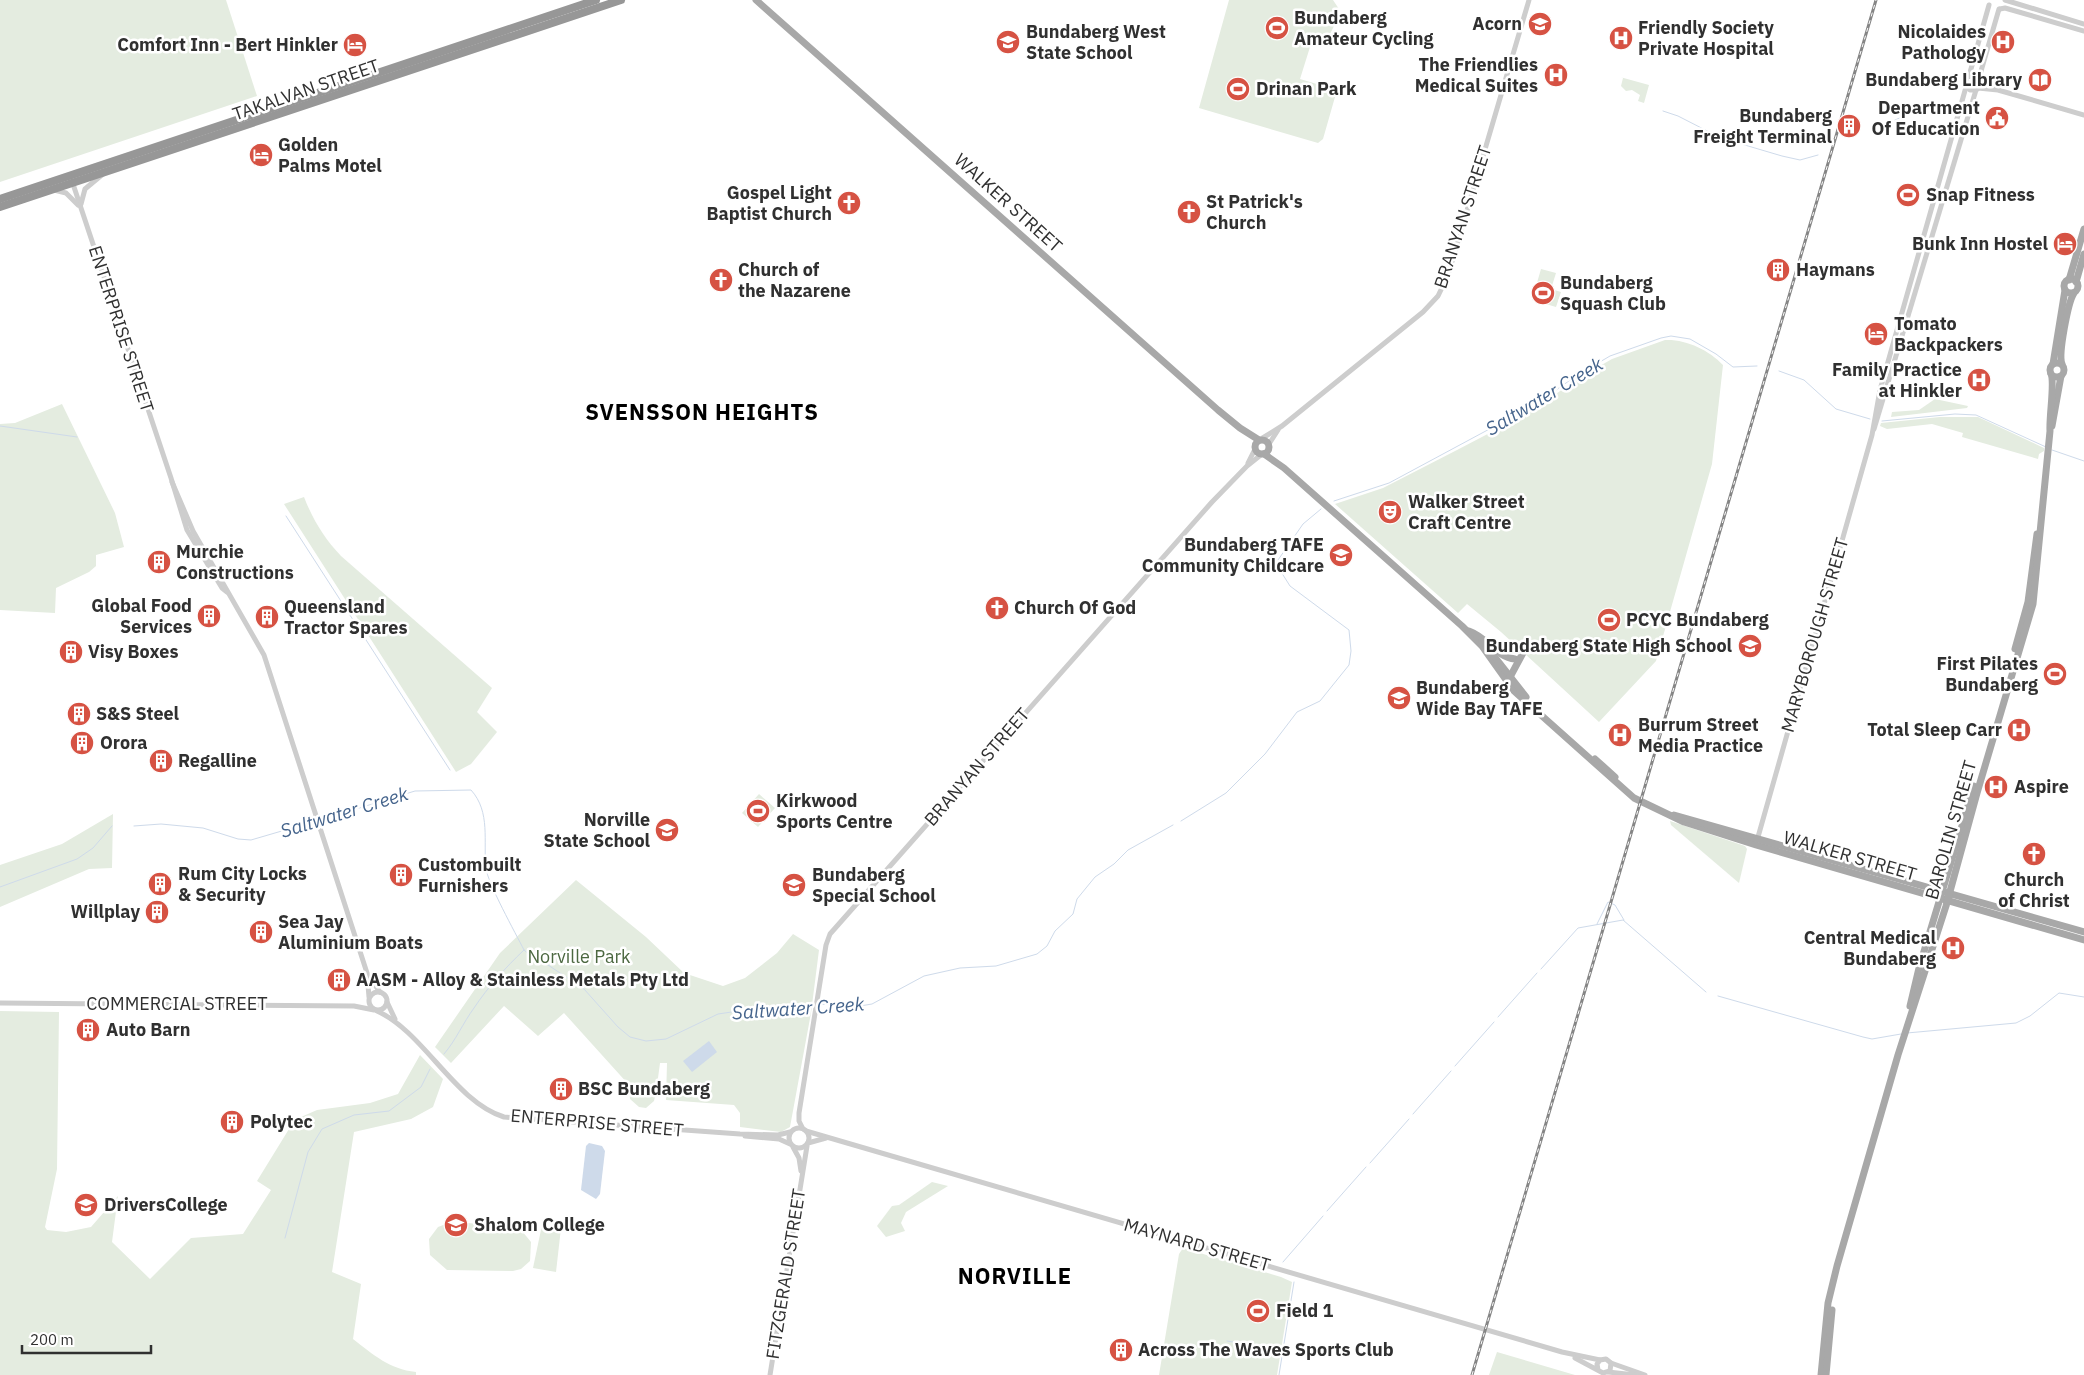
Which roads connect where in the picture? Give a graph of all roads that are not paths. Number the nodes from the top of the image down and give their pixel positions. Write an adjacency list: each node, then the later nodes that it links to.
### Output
1 (596, 0): 19 (highway, TAKALVAN STREET)
2 (621, 0): 18 (highway, TAKALVAN STREET)
3 (756, 0): 35 (main road, WALKER STREET)
4 (1529, 0): 34 (street, BRANYAN STREET)
5 (2005, 0): 7 (street); 8 (street)
6 (1989, 3): 8 (street); 12 (street)
7 (2020, 5): 9 (street); 10 (street)
8 (1999, 9): 9 (street); 13 (street)
9 (2018, 12): 11 (street)
10 (2084, 24): 11 (street)
11 (2083, 31)
12 (1969, 76): 13 (street); 14 (street)
13 (1980, 79): 15 (street); 16 (street)
14 (1966, 87): 15 (street); 37 (street, MARYBOROUGH STREET)
15 (1977, 89): 16 (street); 37 (street, MARYBOROUGH STREET)
16 (1998, 90): 17 (street)
17 (2084, 115)
18 (105, 172): 19 (highway, TAKALVAN STREET); 23 (street)
19 (71, 179): 20 (highway, TAKALVAN STREET); 21 (highway, TAKALVAN STREET); 23 (street, ENTERPRISE STREET)
20 (52, 190): 22 (highway, TAKALVAN STREET); 23 (street)
21 (0, 199)
22 (0, 207)
23 (80, 207): 58 (street, ENTERPRISE STREET)
24 (2084, 230): 26 (main road)
25 (2084, 254): 27 (main road)
26 (2068, 280): 27 (main road); 28 (main road)
27 (2076, 282): 29 (main road)
28 (2065, 290): 29 (main road); 30 (main road)
29 (2074, 293): 31 (main road)
30 (2053, 364): 31 (main road); 32 (main road)
31 (2062, 364): 33 (main road)
32 (2051, 374): 33 (main road); 36 (main road, BAROLIN STREET)
33 (2062, 376): 36 (main road, BAROLIN STREET)
34 (1282, 426): 38 (street, BRANYAN STREET); 39 (street, BRANYAN STREET)
35 (1240, 428): 38 (main road, WALKER STREET); 40 (main road, WALKER STREET)
36 (2050, 431): 53 (main road, BAROLIN STREET)
37 (1872, 434): 52 (street, MARYBOROUGH STREET)
38 (1260, 439): 39 (main road, WALKER STREET); 40 (main road)
39 (1269, 445): 41 (main road); 43 (main road, WALKER STREET)
40 (1254, 448): 41 (main road, WALKER STREET); 42 (street, BRANYAN STREET)
41 (1263, 454): 42 (street, BRANYAN STREET); 43 (main road, WALKER STREET)
42 (1247, 466): 68 (street, BRANYAN STREET)
43 (1284, 468): 44 (main road, WALKER STREET)
44 (1462, 626): 45 (main road, WALKER STREET); 48 (main road, WALKER STREET)
45 (1469, 630): 47 (main road); 48 (main road, WALKER STREET)
46 (1524, 651): 49 (main road)
47 (1515, 659)
48 (1501, 669): 49 (main road, WALKER STREET); 50 (main road, WALKER STREET)
49 (1510, 677): 50 (main road, WALKER STREET)
50 (1640, 800): 51 (main road, WALKER STREET)
51 (1667, 813): 52 (main road, WALKER STREET); 53 (main road, WALKER STREET)
52 (1758, 837): 53 (main road, WALKER STREET)
53 (1945, 895): 54 (main road, WALKER STREET); 54 (main road, WALKER STREET); 57 (main road, BAROLIN STREET); 59 (main road, BAROLIN STREET)
54 (2037, 922): 55 (main road, WALKER STREET); 56 (main road, WALKER STREET)
55 (2084, 932)
56 (2084, 940)
57 (1929, 961): 59 (main road); 67 (main road, BAROLIN STREET)
58 (367, 973): 60 (street, ENTERPRISE STREET); 61 (street, ENTERPRISE STREET)
59 (1914, 991): 67 (main road, BAROLIN STREET)
60 (380, 992): 61 (street); 62 (street)
61 (369, 998): 64 (street, COMMERCIAL STREET); 65 (street)
62 (387, 1002): 65 (street); 66 (street, ENTERPRISE STREET)
63 (0, 1003): 64 (street, COMMERCIAL STREET)
64 (354, 1006): 65 (street, COMMERCIAL STREET)
65 (376, 1010): 66 (street, ENTERPRISE STREET)
66 (399, 1025): 71 (street, ENTERPRISE STREET)
67 (1905, 1033): 76 (main road, BAROLIN STREET)
68 (799, 1113): 69 (street, BRANYAN STREET); 70 (street, BRANYAN STREET)
69 (804, 1130): 70 (street); 72 (street, MAYNARD STREET); 73 (street)
70 (791, 1131): 71 (street, ENTERPRISE STREET); 74 (street)
71 (740, 1134): 74 (street, ENTERPRISE STREET)
72 (831, 1138): 73 (street, MAYNARD STREET); 77 (street, MAYNARD STREET)
73 (808, 1144): 74 (street); 75 (street, FITZGERALD STREET)
74 (791, 1145): 75 (street, FITZGERALD STREET)
75 (802, 1174): 82 (street, FITZGERALD STREET)
76 (1834, 1280): 85 (main road, BAROLIN STREET); 86 (main road, BAROLIN STREET)
77 (1562, 1352): 78 (street, MAYNARD STREET); 80 (street, MAYNARD STREET)
78 (1600, 1360): 79 (street); 80 (street)
79 (1611, 1363): 81 (street); 84 (street)
80 (1598, 1370): 81 (street)
81 (1608, 1372): 83 (street)
82 (770, 1375)
83 (1635, 1375)
84 (1645, 1375)
85 (1821, 1375)
86 (1826, 1375)

